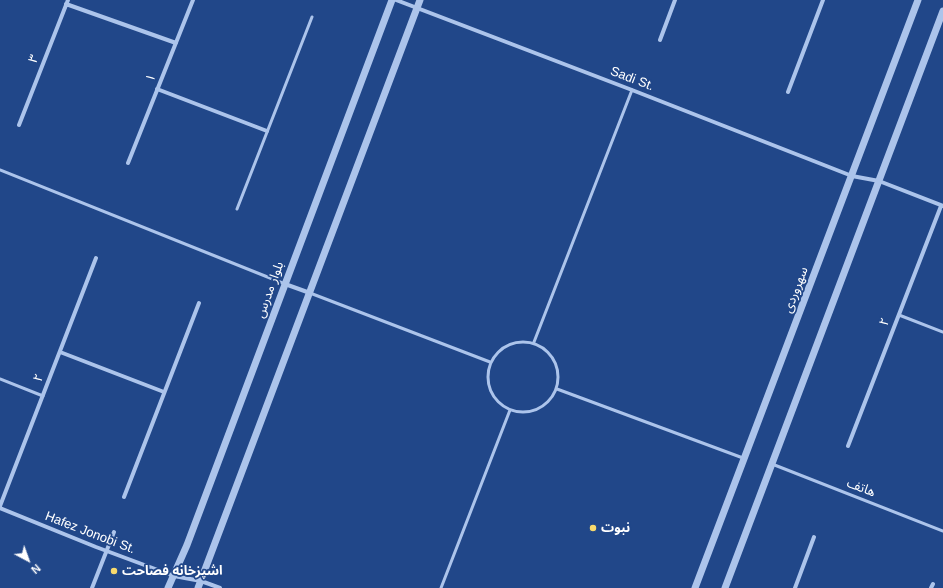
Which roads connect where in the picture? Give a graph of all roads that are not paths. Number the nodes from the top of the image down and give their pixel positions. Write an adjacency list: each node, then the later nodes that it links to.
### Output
1 (192, 0): 12 (street, ۱)
2 (394, 0): 8 (street, Sadi St.); 25 (street, بلوار مدرس)
3 (420, 0): 8 (street)
4 (675, 0): 11 (street)
5 (823, 0): 15 (street)
6 (918, 0): 20 (street, سهروردی)
7 (67, 2): 12 (street); 16 (street, ۳)
8 (416, 8): 14 (street, Sadi St.); 26 (street)
9 (943, 11): 21 (street)
10 (312, 17): 17 (lane)
11 (660, 40)
12 (176, 43): 13 (street, ۱)
13 (157, 89): 17 (street); 18 (street, ۱)
14 (632, 90): 20 (street, Sadi St.); 30 (lane)
15 (788, 92)
16 (19, 125)
17 (267, 131): 23 (lane)
18 (128, 163)
19 (0, 170): 25 (lane)
20 (852, 176): 21 (street, Sadi St.); 39 (street, سهروردی)
21 (879, 181): 22 (street, Sadi St.); 40 (street)
22 (942, 206): 28 (street, ۲)
23 (237, 209)
24 (96, 258): 31 (street, ۲)
25 (285, 284): 26 (street); 46 (street, بلوار مدرس)
26 (310, 293): 32 (lane); 47 (street)
27 (199, 303): 35 (street)
28 (899, 315): 29 (lane); 38 (street, ۲)
29 (943, 332)
30 (534, 342): 32 (lane); 34 (lane)
31 (60, 352): 35 (street); 36 (street, ۲)
32 (490, 362): 37 (lane)
33 (0, 379): 36 (lane)
34 (557, 389): 37 (lane); 39 (lane)
35 (164, 392): 41 (street)
36 (43, 396): 42 (street, ۲)
37 (510, 410): 51 (lane)
38 (848, 446)
39 (745, 458): 52 (street, سهروردی)
40 (772, 464): 43 (lane, هاتف); 53 (street)
41 (124, 497)
42 (0, 507): 46 (street, Hafez Jonobi St.)
43 (943, 531)
44 (114, 532): 48 (street)
45 (814, 536): 54 (street)
46 (174, 576): 47 (street, Hafez Jonobi St.); 49 (street, بلوار مدرس)
47 (199, 584): 50 (street, Hafez Jonobi St.)
48 (92, 588)
49 (168, 588)
50 (220, 588)
51 (441, 588)
52 (695, 588)
53 (725, 588)
54 (795, 588)

